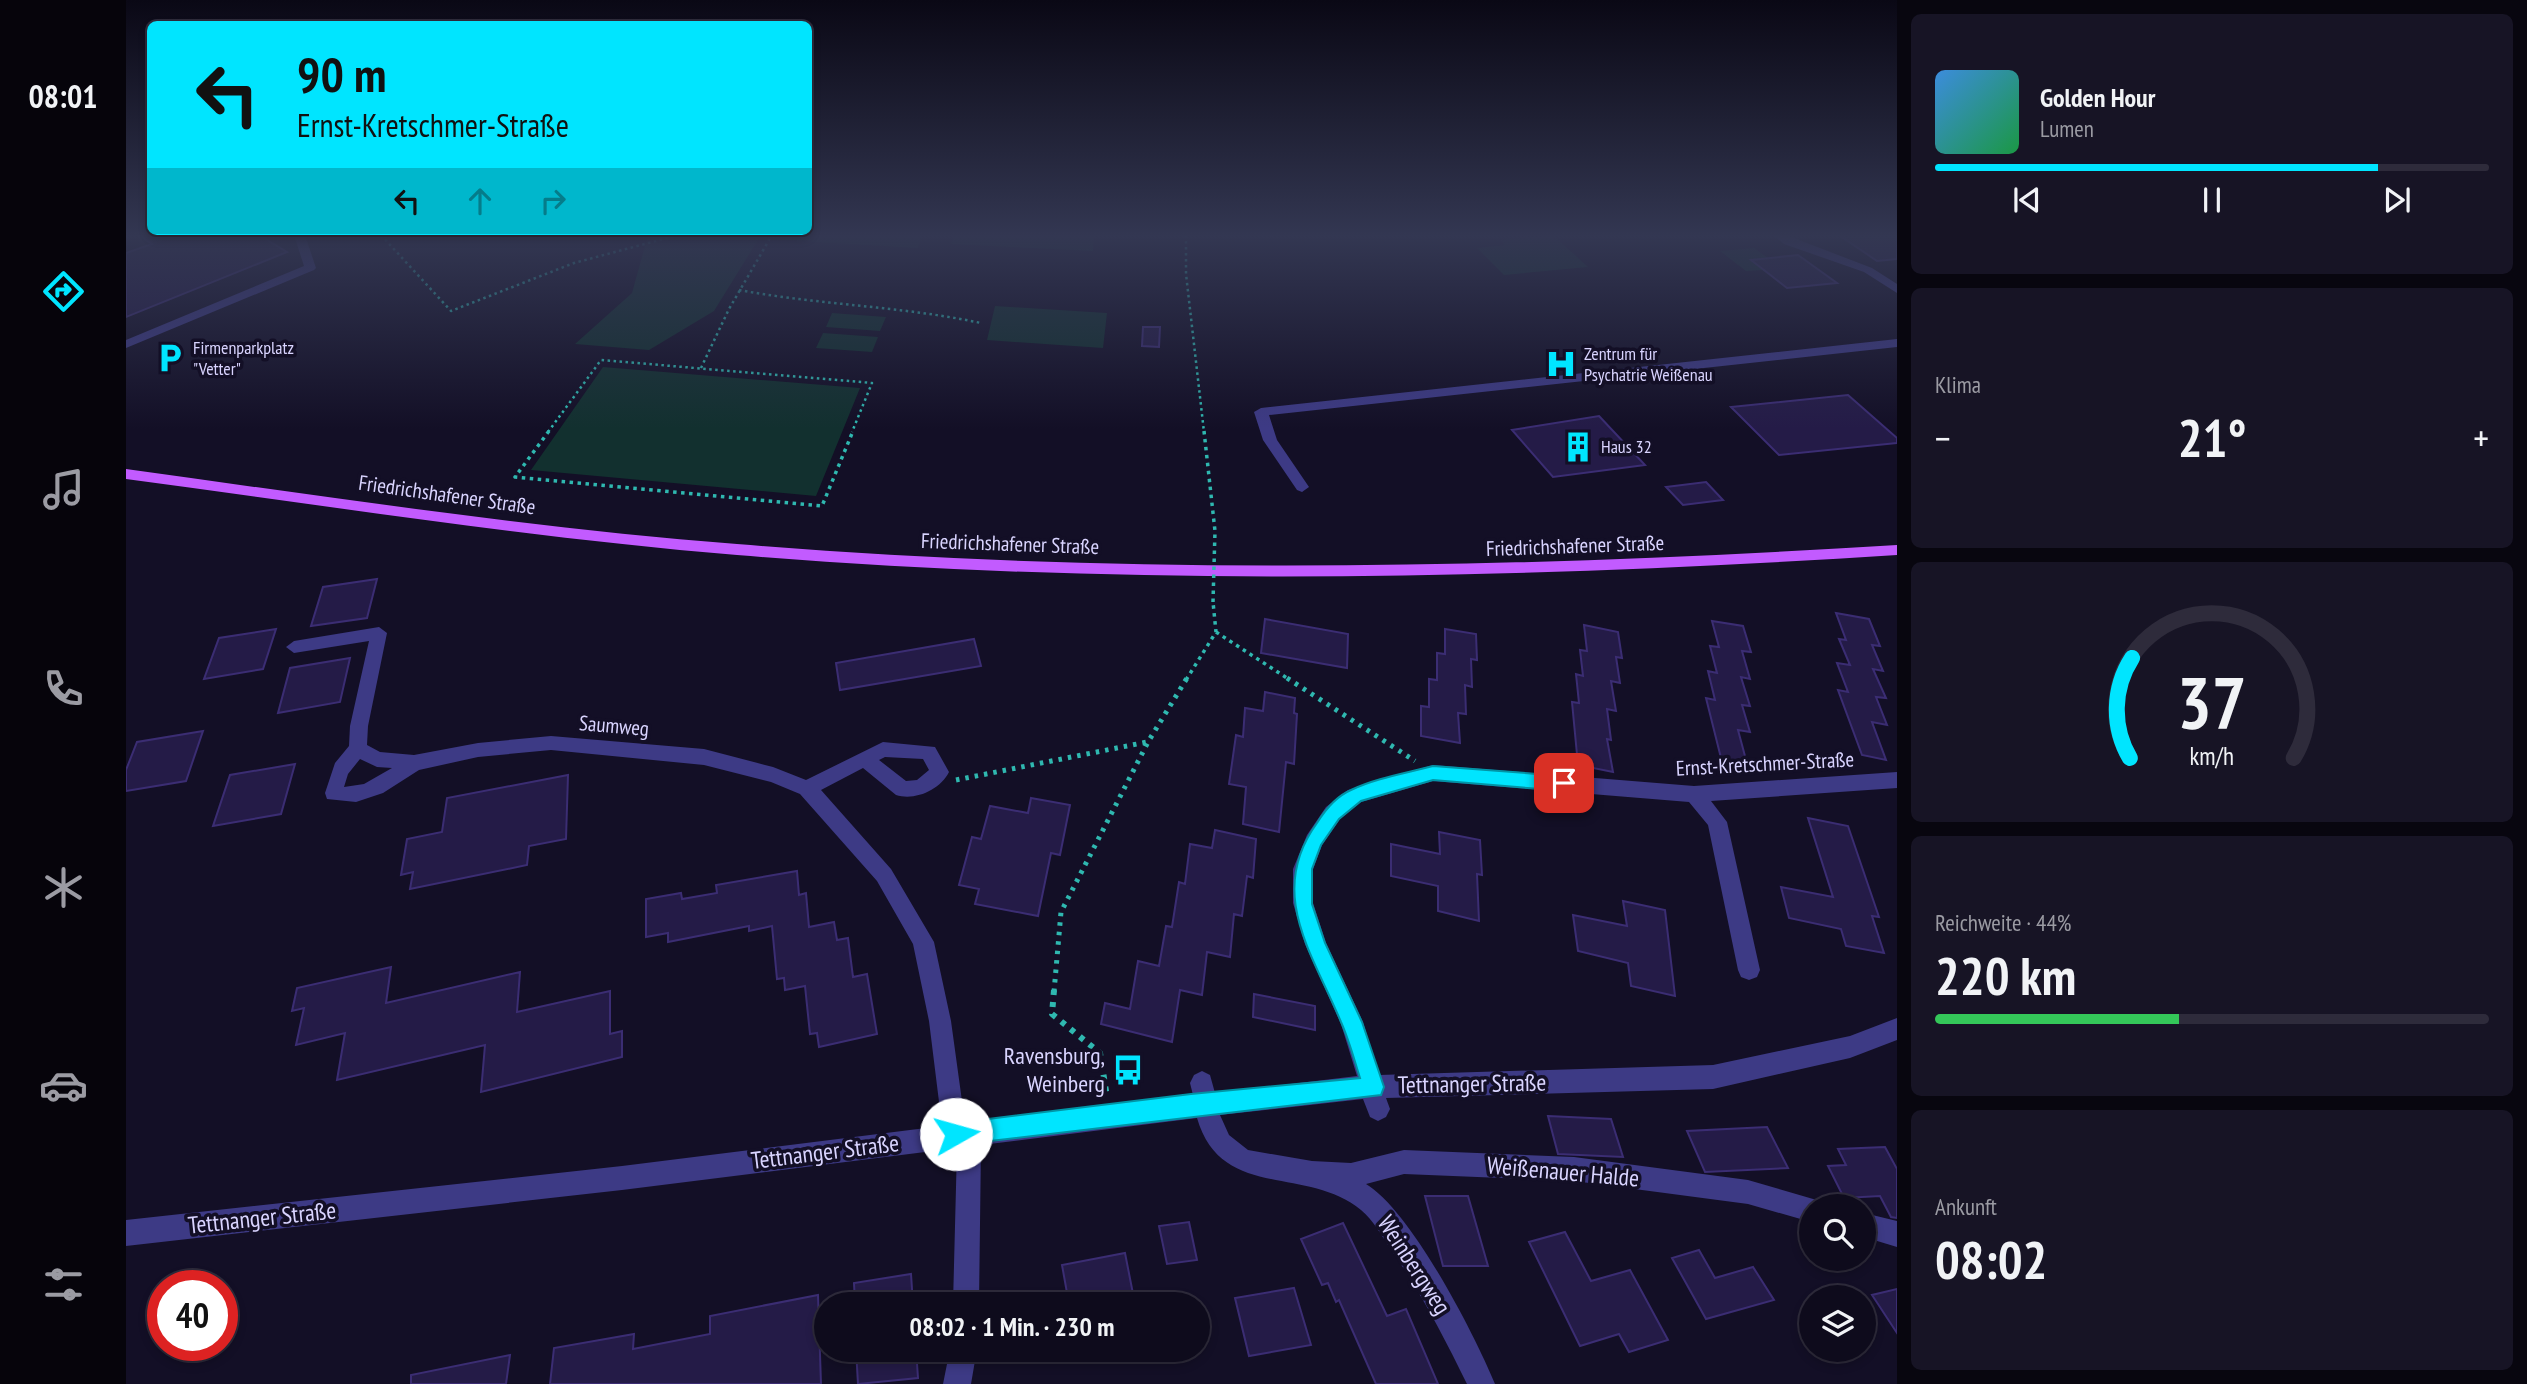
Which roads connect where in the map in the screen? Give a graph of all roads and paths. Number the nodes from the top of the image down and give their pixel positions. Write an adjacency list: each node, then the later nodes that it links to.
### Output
1 (234, 300): 8 (street)
2 (440, 300): 3 (path)
3 (482, 300)
4 (734, 300): 10 (path)
5 (794, 300): 7 (path)
6 (1189, 300): 14 (path, bridge)
7 (981, 323)
8 (126, 344)
9 (1897, 344): 12 (street)
10 (701, 368): 10 (path)
11 (126, 474): 13 (main road, Friedrichshafener Straße)
12 (1302, 487)
13 (1897, 550)
14 (1216, 632): 16 (path); 20 (path)
15 (294, 647): 17 (street)
16 (1148, 742): 22 (path); 27 (path)
17 (358, 749): 19 (street, Saumweg); 19 (street, Saumweg)
18 (864, 758): 22 (street); 22 (street); 23 (street)
19 (414, 763): 23 (street, Saumweg)
20 (1433, 773): 24 (street, Ernst-Kretschmer-Straße); 29 (street, Ernst-Kretschmer-Straße)
21 (1897, 780): 24 (street, Ernst-Kretschmer-Straße)
22 (921, 787)
23 (807, 788): 30 (street, Saumweg)
24 (1694, 794): 25 (street)
25 (1749, 970)
26 (1897, 1029): 29 (street, Tettnanger Straße)
27 (1107, 1093)
28 (1204, 1093): 29 (street, Tettnanger Straße); 30 (street, Tettnanger Straße); 31 (street, Weinbergweg)
29 (1376, 1098)
30 (962, 1134): 34 (street, Tettnanger Straße); 36 (street, Saumweg)
31 (1312, 1174): 32 (street, Weißenauer Halde); 39 (street, Weinbergweg)
32 (1799, 1207)
33 (1876, 1228): 35 (street)
34 (126, 1233)
35 (1897, 1234)
36 (966, 1292)
37 (961, 1362): 38 (street)
38 (957, 1384)
39 (1481, 1384)

